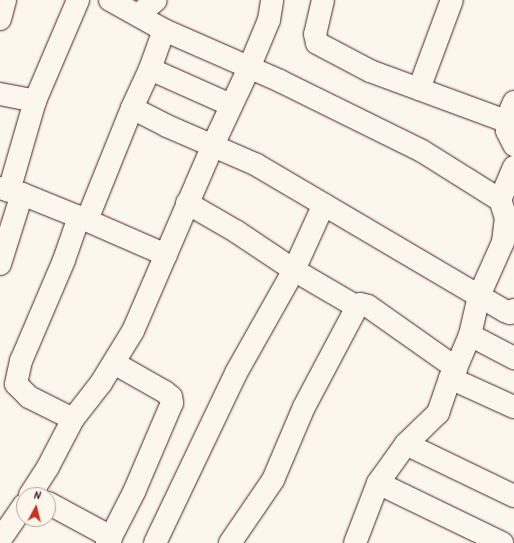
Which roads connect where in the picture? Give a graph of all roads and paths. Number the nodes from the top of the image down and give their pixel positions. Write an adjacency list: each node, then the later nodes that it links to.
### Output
1 (5, 0): 9 (street)
2 (78, 0): 15 (street)
3 (110, 0): 8 (street)
4 (156, 0): 8 (street)
5 (272, 0): 11 (street)
6 (323, 0): 13 (street)
7 (452, 0): 13 (street)
8 (138, 15): 10 (street)
9 (0, 19)
10 (164, 30): 11 (street); 12 (street)
11 (249, 68): 16 (street); 23 (street)
12 (150, 69): 16 (street); 17 (street)
13 (419, 89): 18 (street)
14 (0, 94): 15 (street)
15 (35, 101): 22 (street)
16 (231, 105): 19 (street)
17 (132, 108): 19 (street); 26 (street)
18 (510, 112): 20 (street)
19 (213, 145): 24 (street); 25 (street)
20 (514, 145)
21 (514, 168): 23 (street)
22 (10, 191): 26 (street); 28 (street)
23 (500, 200): 30 (street)
24 (187, 203): 27 (street); 29 (street)
25 (324, 204): 29 (street); 30 (street)
26 (83, 218): 27 (street); 38 (street)
27 (166, 255): 35 (street)
28 (0, 264)
29 (294, 270): 31 (street); 47 (street)
30 (479, 296): 32 (street); 33 (street)
31 (357, 307): 36 (street); 48 (street)
32 (514, 310)
33 (470, 335): 34 (street); 36 (street)
34 (514, 358)
35 (114, 363): 38 (street); 46 (street)
36 (453, 373): 37 (street); 39 (street)
37 (514, 407)
38 (73, 419): 41 (street)
39 (406, 444): 40 (street); 42 (street)
40 (378, 483): 49 (street); 50 (street)
41 (38, 487)
42 (514, 496)
43 (56, 511): 46 (street)
44 (16, 520): 45 (street)
45 (0, 540)
46 (109, 540)
47 (155, 543)
48 (230, 543)
49 (356, 543)
50 (502, 543)

